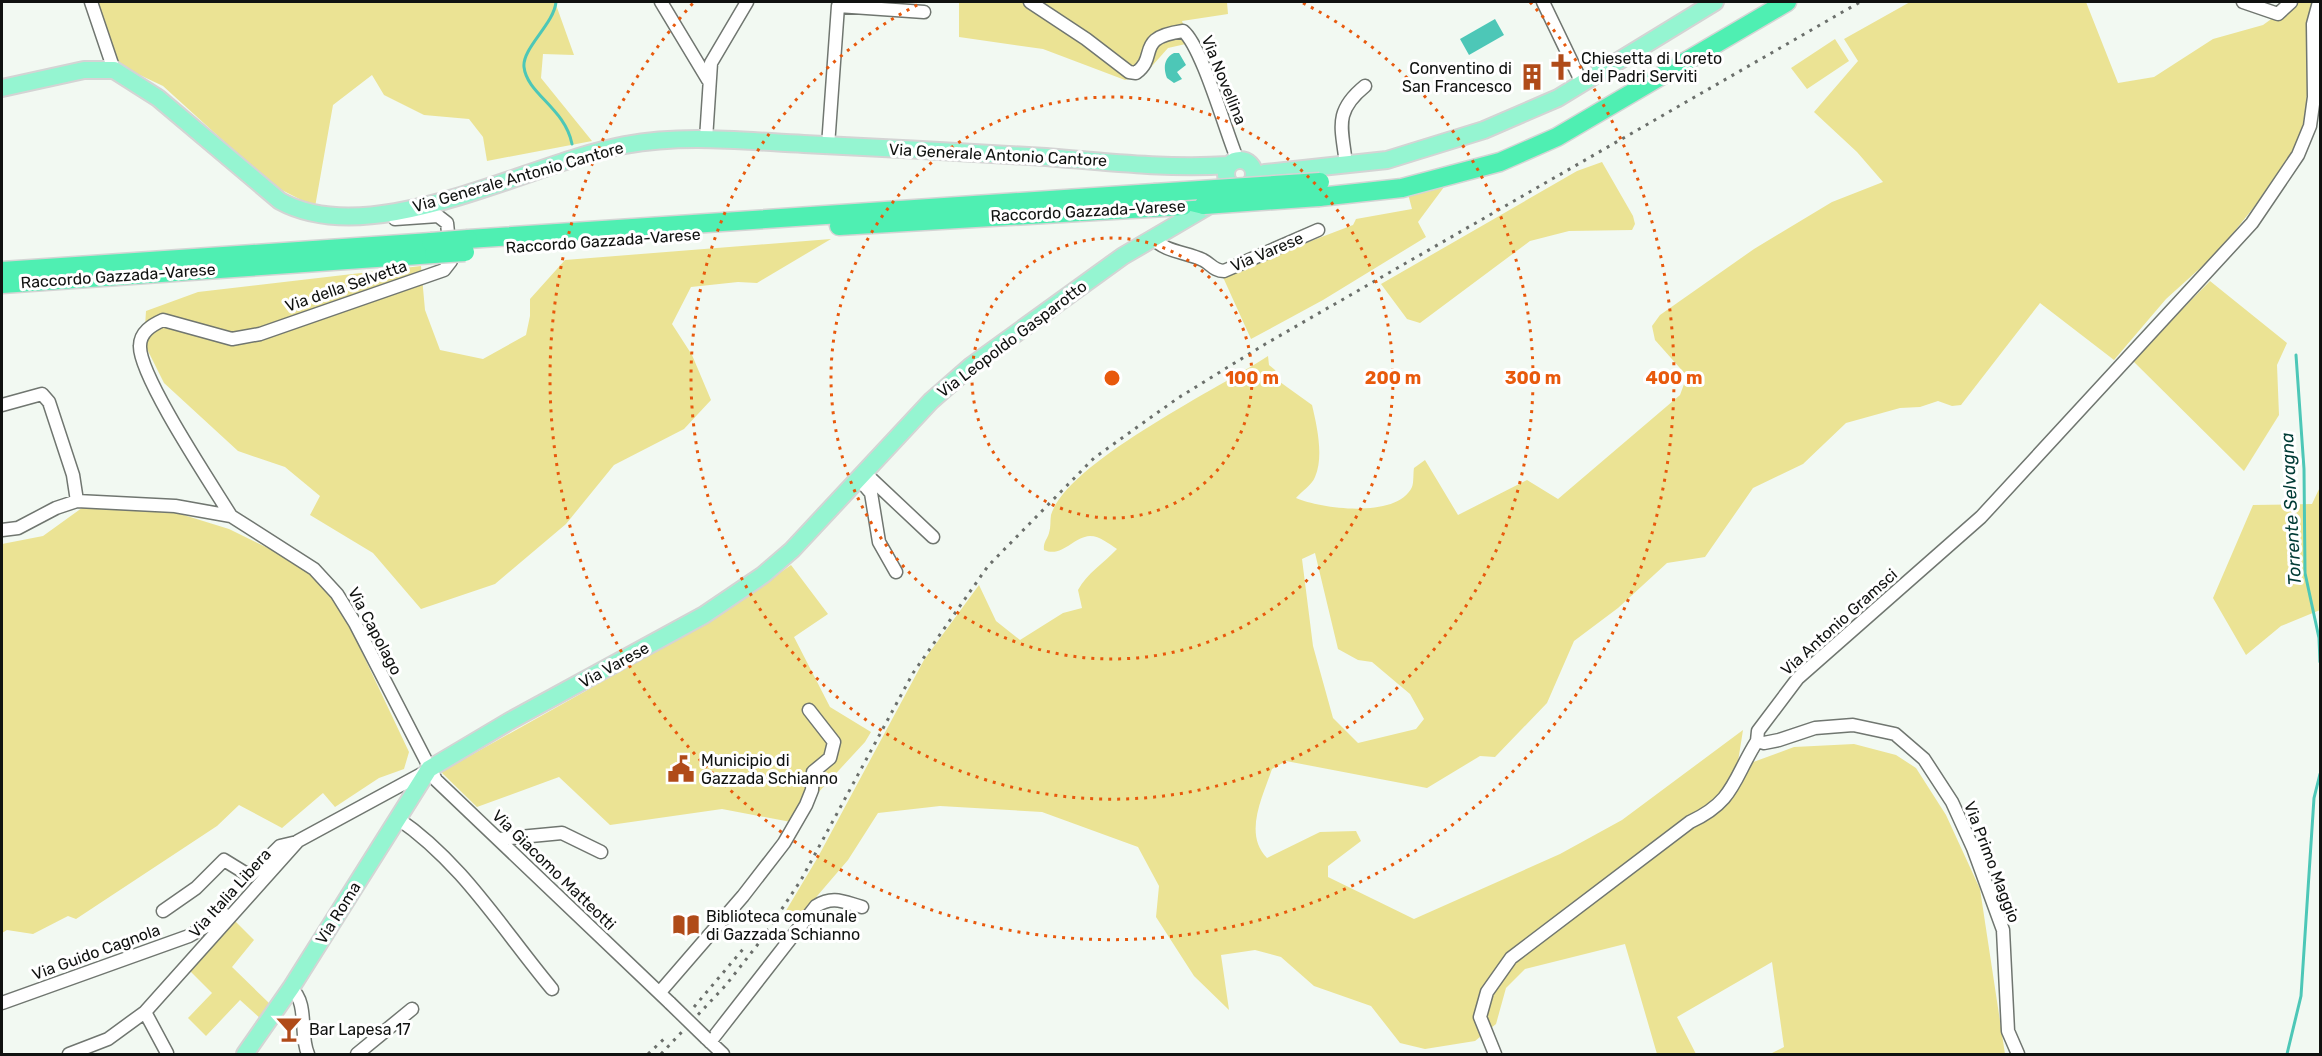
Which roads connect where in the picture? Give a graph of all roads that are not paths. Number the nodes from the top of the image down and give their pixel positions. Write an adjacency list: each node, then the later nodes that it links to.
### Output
1 (91, 2): 13 (street)
2 (661, 2): 14 (street)
3 (747, 2): 14 (street)
4 (1030, 2): 21 (street, Via Novellina)
5 (1543, 2): 15 (street)
6 (1712, 2): 15 (main road, Via Leopoldo Gasparotto)
7 (1787, 2): 22 (highway, Raccordo Gazzada-Varese)
8 (2243, 2): 9 (street)
9 (2291, 2)
10 (2319, 2): 42 (street, Via Antonio Gramsci)
11 (838, 4): 12 (street); 19 (street)
12 (924, 12)
13 (114, 70): 17 (main road); 26 (main road, Via Generale Antonio Cantore)
14 (708, 80): 18 (street)
15 (1582, 83): 20 (main road, Via Leopoldo Gasparotto)
16 (1365, 86): 20 (street)
17 (2, 88)
18 (706, 139): 19 (main road, Via Generale Antonio Cantore); 26 (main road, Via Generale Antonio Cantore)
19 (828, 146): 21 (main road, Via Generale Antonio Cantore)
20 (1346, 164): 21 (main road, Via Leopoldo Gasparotto)
21 (1242, 175): 25 (main road, Via Leopoldo Gasparotto)
22 (1319, 190): 23 (highway, Raccordo Gazzada-Varese, bridge); 25 (highway, Raccordo Gazzada-Varese, bridge)
23 (1154, 193): 24 (highway, Raccordo Gazzada-Varese); 25 (highway, Raccordo Gazzada-Varese, bridge)
24 (1117, 202): 25 (highway, Raccordo Gazzada-Varese); 29 (highway, Raccordo Gazzada-Varese, bridge)
25 (1204, 206): 28 (main road, Via Leopoldo Gasparotto)
26 (392, 212): 32 (street, Via della Selvetta)
27 (1318, 230): 28 (street, Via Varese)
28 (1153, 238): 34 (main road, Via Leopoldo Gasparotto)
29 (433, 248): 30 (highway, Raccordo Gazzada-Varese); 31 (highway, Raccordo Gazzada-Varese)
30 (2, 271)
31 (2, 284)
32 (151, 326): 36 (street, Via Capolago)
33 (2, 405): 35 (street)
34 (862, 476): 38 (street); 39 (main road, Via Leopoldo Gasparotto); 40 (street)
35 (77, 501): 36 (street, Via Capolago); 37 (street, Via Capolago)
36 (231, 516): 43 (street, Via Capolago)
37 (2, 530)
38 (933, 537)
39 (792, 550): 43 (main road, Via Varese)
40 (896, 572)
41 (809, 710): 53 (street)
42 (1757, 741): 64 (street, Via Antonio Gramsci); 65 (street, Via Primo Maggio)
43 (429, 769): 44 (main road, Via Roma); 45 (street, Via Giacomo Matteotti); 46 (street, Via Italia Libera)
44 (397, 818): 51 (main road, Via Roma); 52 (street)
45 (499, 839): 47 (street); 53 (street, Via Giacomo Matteotti)
46 (298, 841): 49 (street); 50 (street, Via Italia Libera)
47 (601, 852)
48 (862, 907): 57 (street)
49 (162, 911)
50 (233, 911): 54 (street, Via Guido Cagnola); 56 (street, Via Italia Libera)
51 (291, 988): 60 (main road, Via Roma); 61 (street)
52 (552, 989)
53 (660, 992): 57 (street, Via Giacomo Matteotti, bridge)
54 (2, 1003)
55 (412, 1009): 62 (street)
56 (145, 1012): 58 (street); 59 (street, Via Italia Libera)
57 (708, 1040): 63 (street, Via Giacomo Matteotti)
58 (168, 1053)
59 (69, 1054)
60 (245, 1054)
61 (308, 1054)
62 (357, 1054)
63 (723, 1054)
64 (1495, 1054)
65 (2018, 1054)

